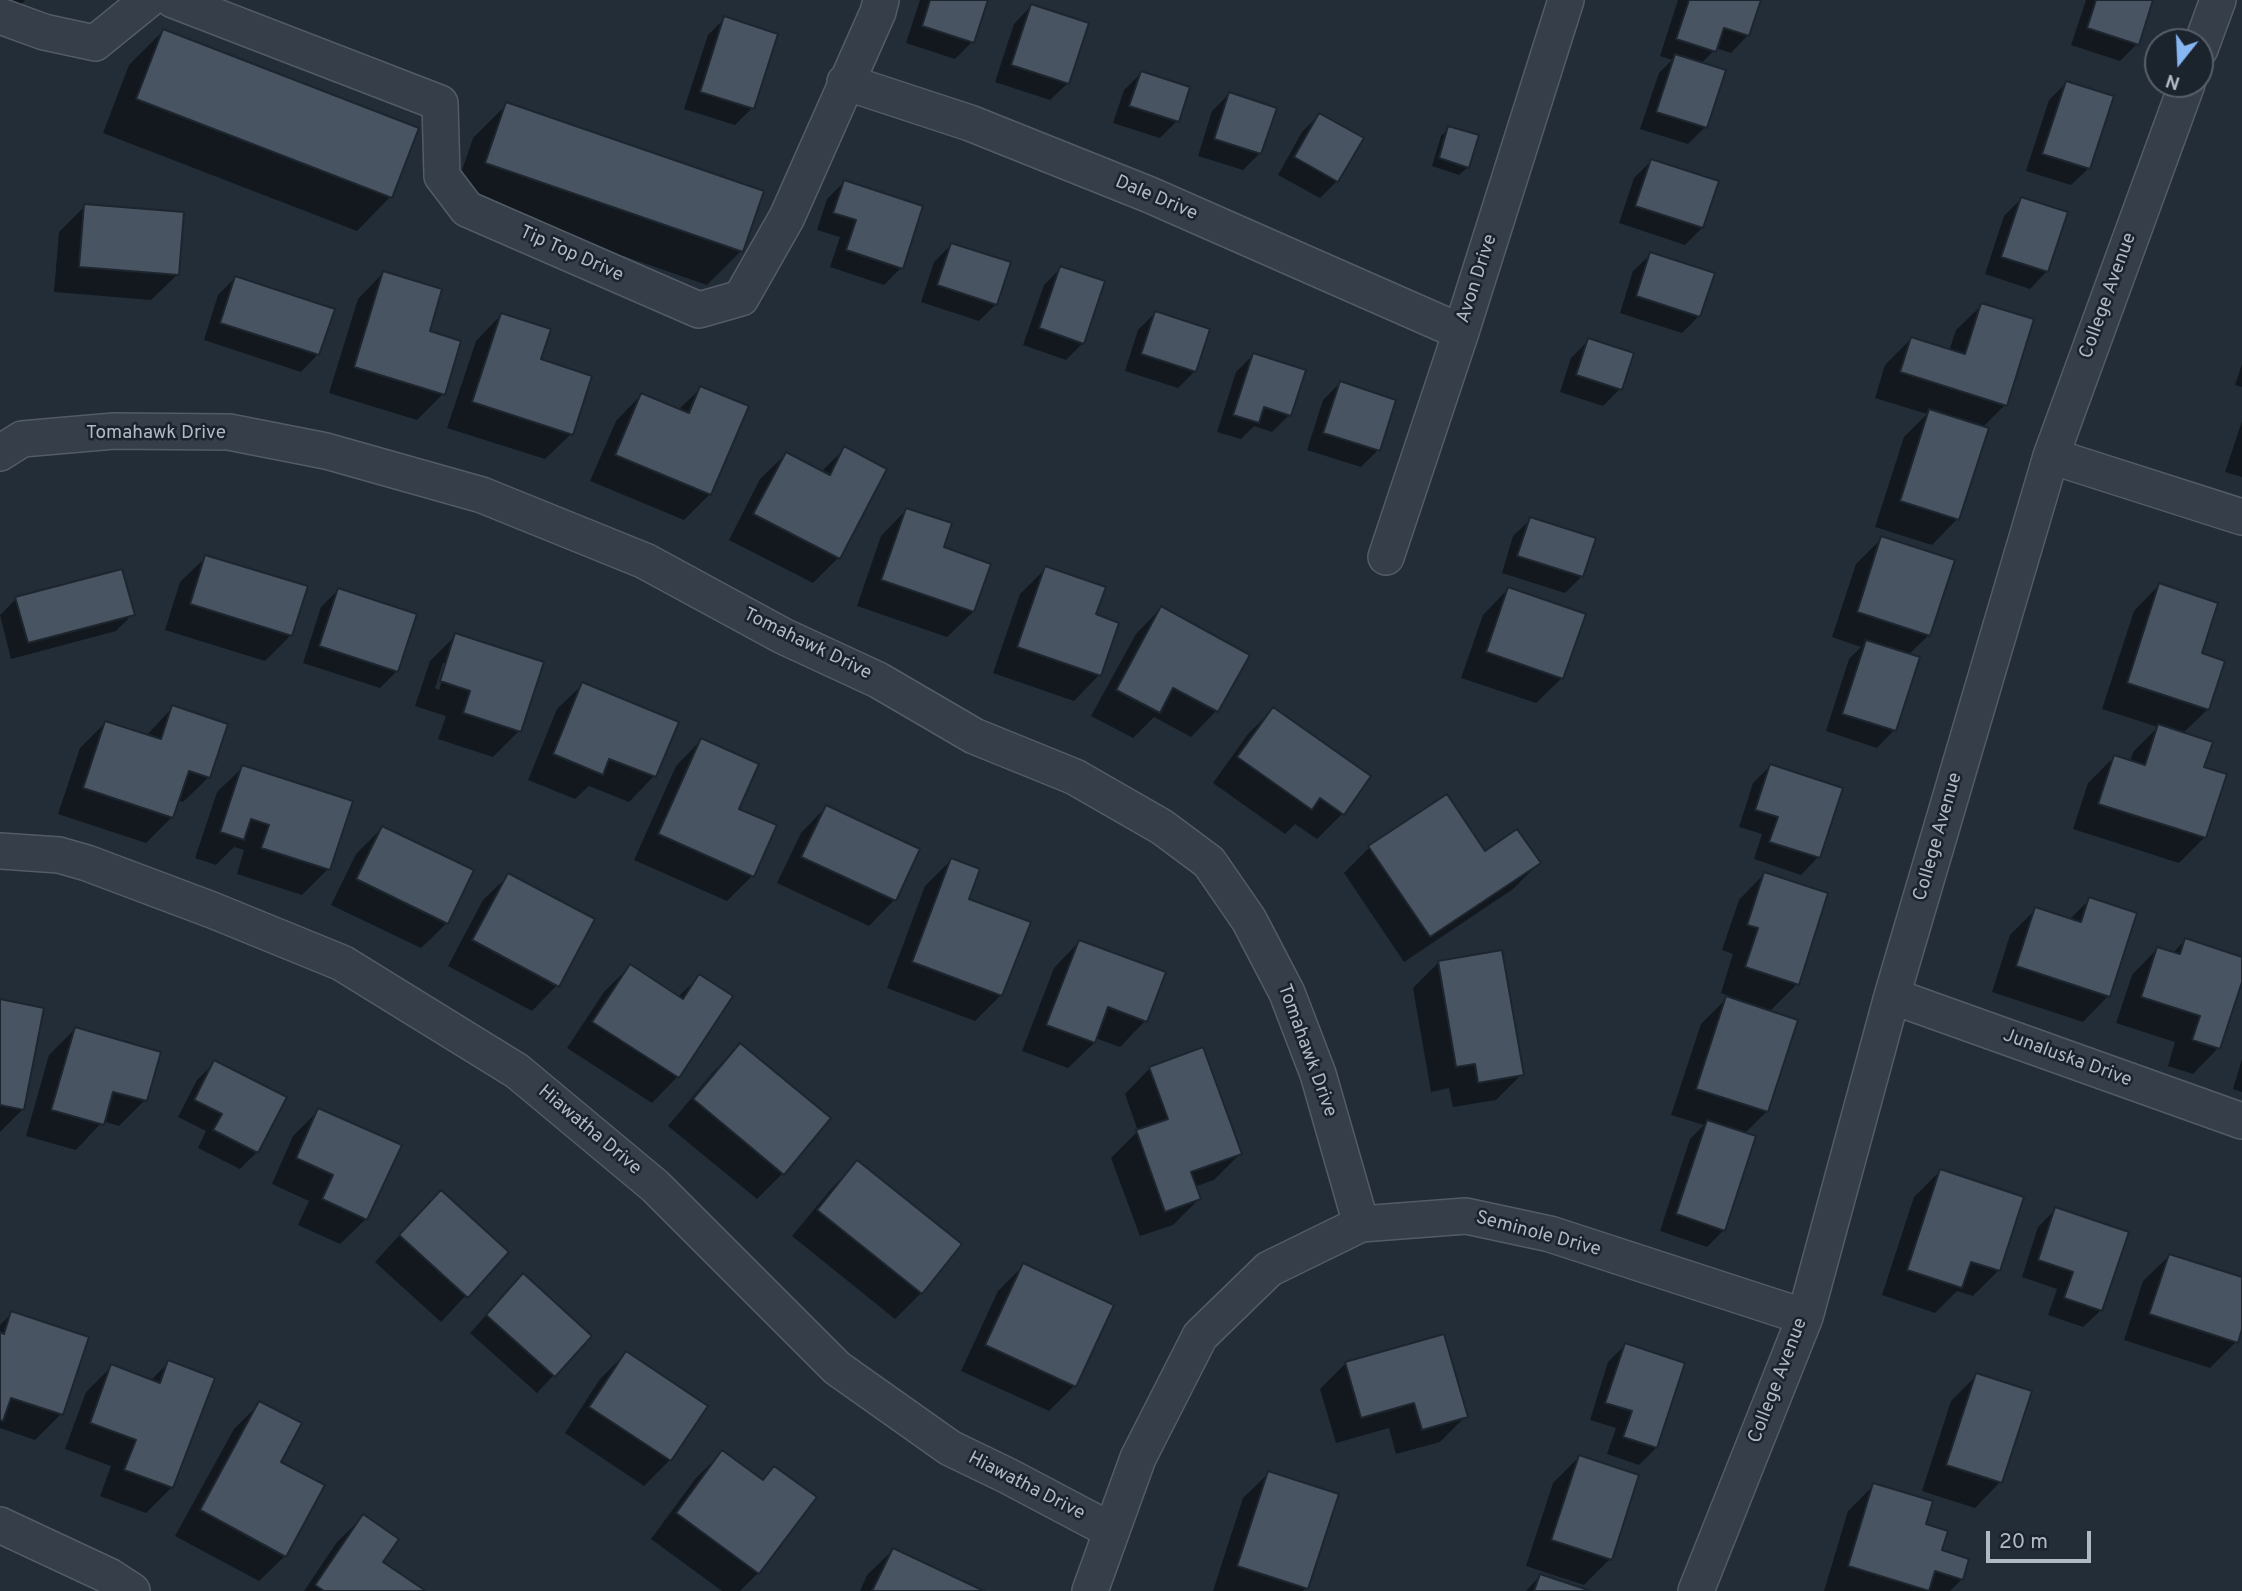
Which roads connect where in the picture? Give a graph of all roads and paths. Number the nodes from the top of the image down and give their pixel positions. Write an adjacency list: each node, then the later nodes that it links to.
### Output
1 (148, 0): 6 (street)
2 (173, 0): 8 (street, Tip Top Drive)
3 (881, 0): 8 (street, Tip Top Drive)
4 (1566, 0): 10 (street, Avon Drive)
5 (2218, 0): 7 (street)
6 (0, 16)
7 (2208, 28)
8 (845, 82): 10 (street, Dale Drive)
9 (2182, 98): 12 (street, College Avenue)
10 (1461, 332): 14 (street, Avon Drive)
11 (0, 453): 18 (street, Tomahawk Drive)
12 (2051, 456): 13 (street); 16 (street, College Avenue)
13 (2242, 517)
14 (1386, 557)
15 (0, 851): 21 (street, Hiawatha Drive)
16 (1892, 996): 17 (street, Junaluska Drive); 19 (street, College Avenue)
17 (2242, 1121)
18 (1361, 1224): 19 (street, Seminole Drive); 21 (street, Seminole Drive)
19 (1805, 1317): 24 (street, College Avenue)
20 (0, 1525): 22 (street)
21 (1110, 1531): 23 (street, Seminole Drive)
22 (132, 1591)
23 (1090, 1591)
24 (1696, 1591)

